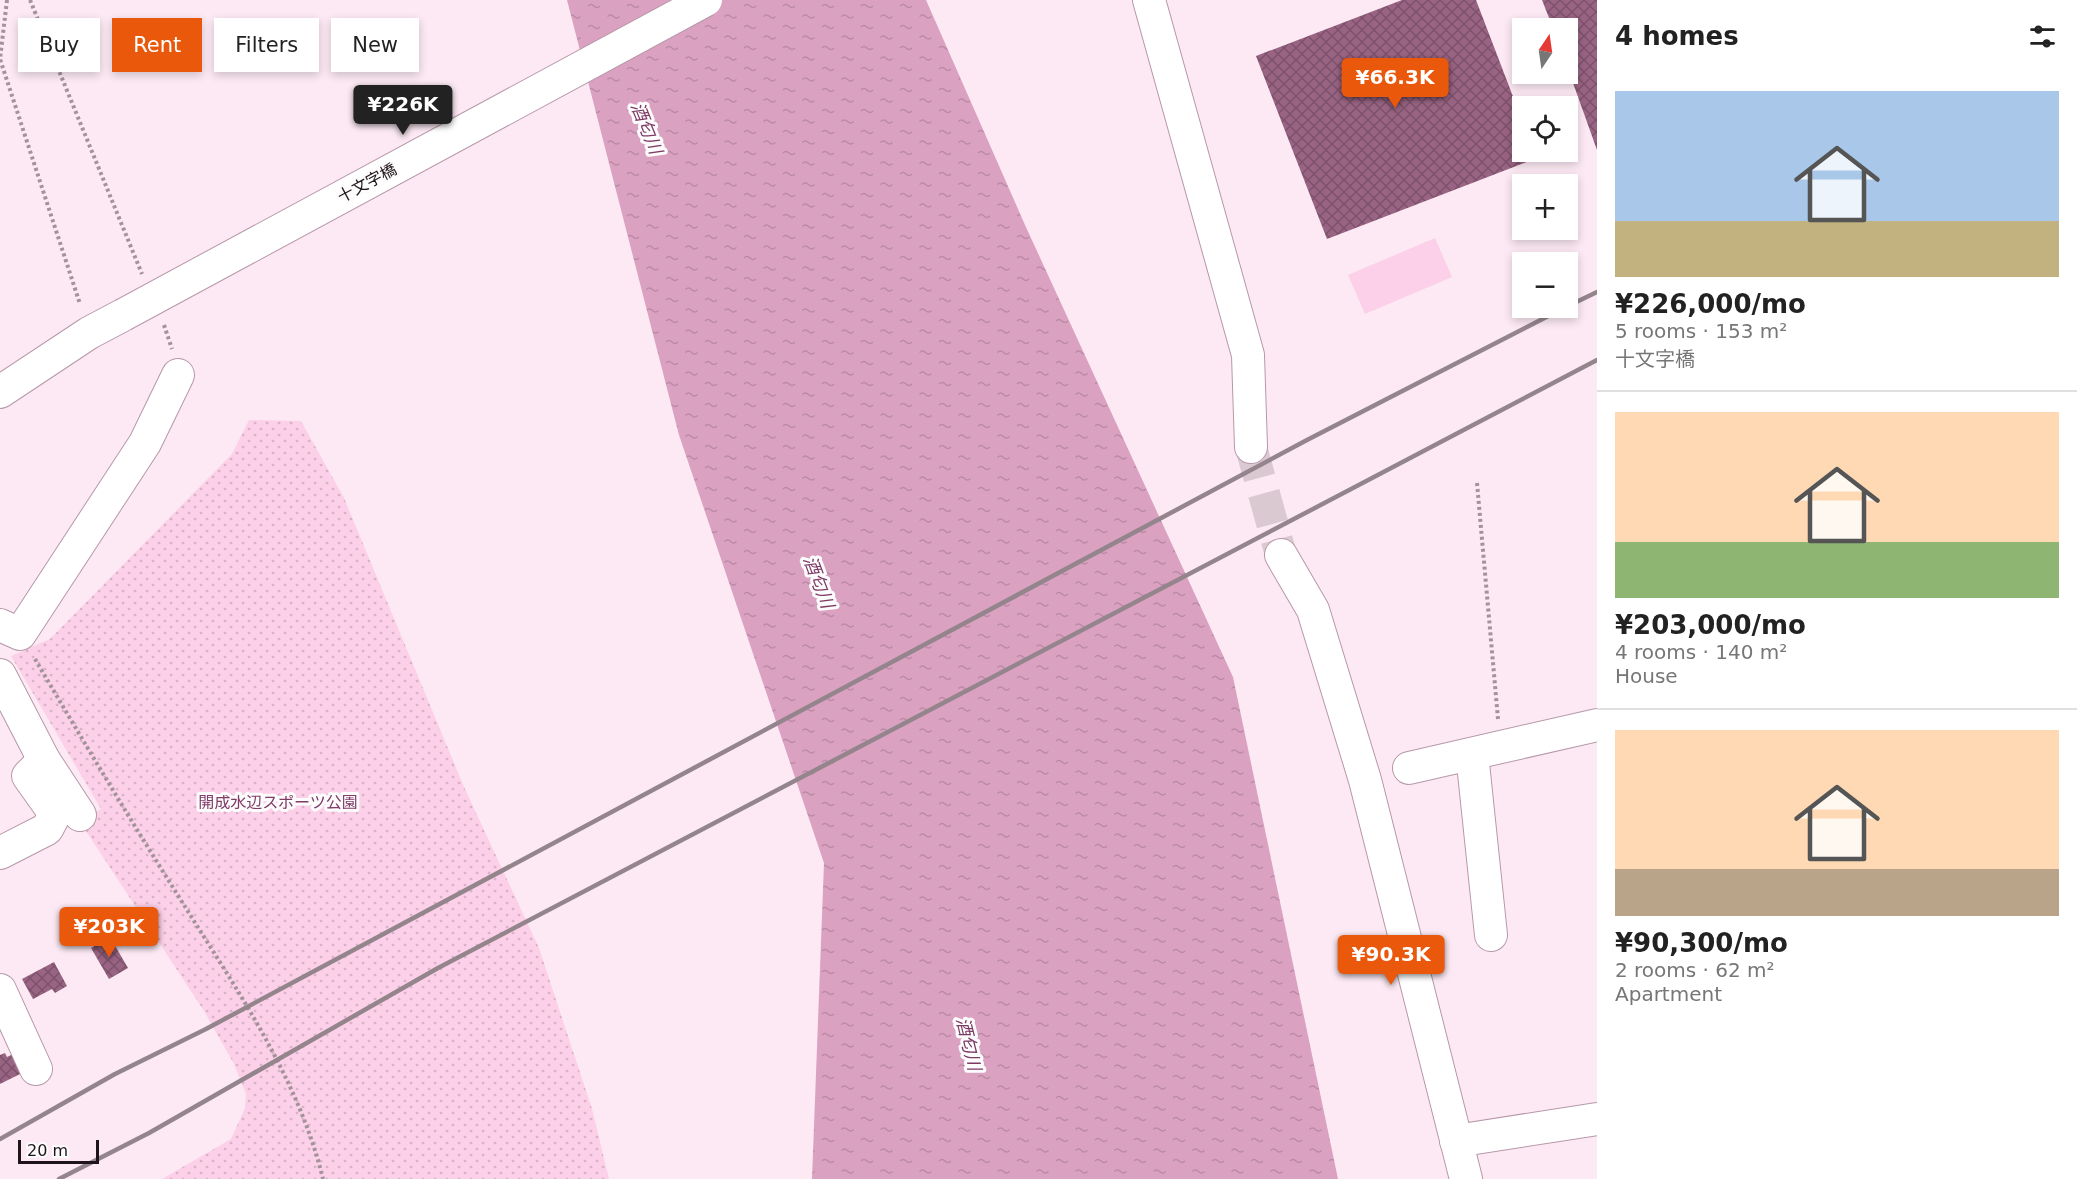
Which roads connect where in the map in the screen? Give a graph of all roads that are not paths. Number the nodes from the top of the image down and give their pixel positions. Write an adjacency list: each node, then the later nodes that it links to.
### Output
1 (706, 0): 4 (street, 十文字橋, bridge)
2 (1149, 0): 5 (street)
3 (178, 375): 7 (street)
4 (0, 392)
5 (1251, 447)
6 (1281, 555): 19 (street)
7 (10, 629)
8 (0, 675): 11 (street)
9 (1597, 725): 10 (street)
10 (1486, 750): 12 (street); 15 (street)
11 (44, 760): 13 (street); 14 (street)
12 (1409, 768)
13 (80, 815)
14 (0, 853)
15 (1491, 935)
16 (0, 990): 17 (street)
17 (36, 1069)
18 (1597, 1119): 19 (street)
19 (1456, 1141): 20 (street)
20 (1466, 1179)

